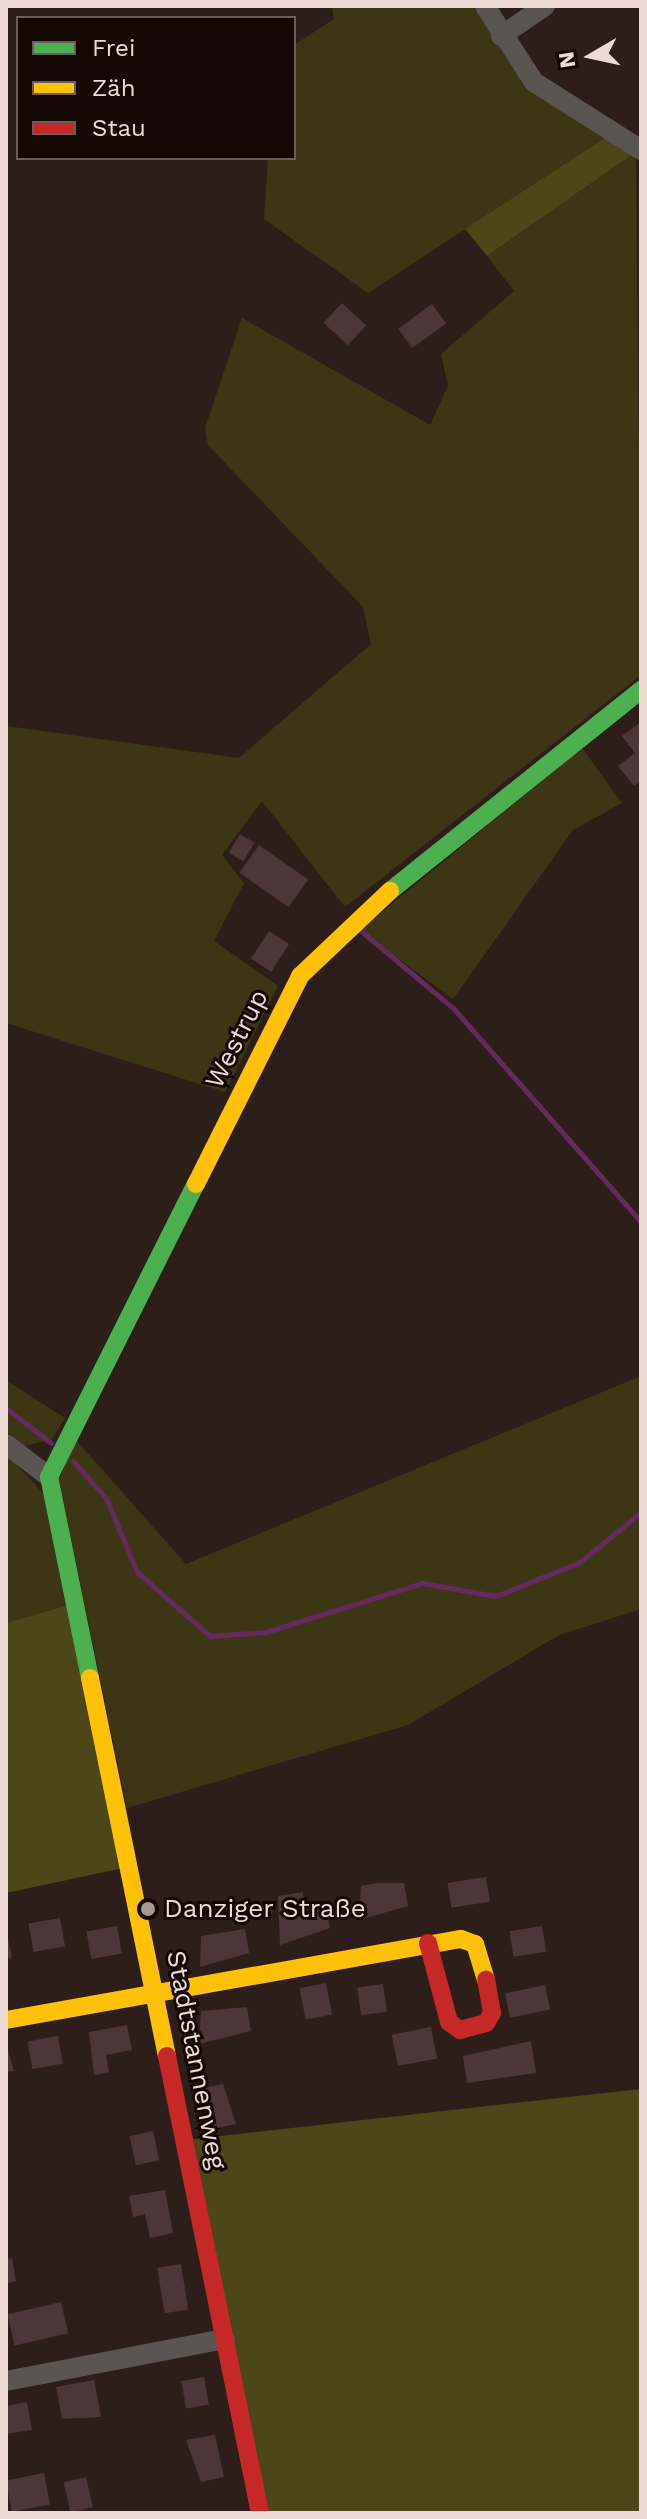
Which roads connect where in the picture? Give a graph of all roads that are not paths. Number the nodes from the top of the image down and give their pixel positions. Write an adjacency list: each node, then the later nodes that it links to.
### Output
1 (485, 6): 3 (street)
2 (545, 6): 3 (street)
3 (501, 36): 4 (street)
4 (641, 150)
5 (641, 690): 7 (street, Westrup)
6 (6, 1444): 7 (street)
7 (49, 1477): 9 (street, Stadtstannenweg)
8 (428, 1943): 8 (street); 9 (street)
9 (156, 1993): 10 (street); 11 (street, Stadtstannenweg)
10 (6, 2020)
11 (225, 2339): 12 (street); 13 (street, Stadtstannenweg)
12 (6, 2381)
13 (260, 2513)

